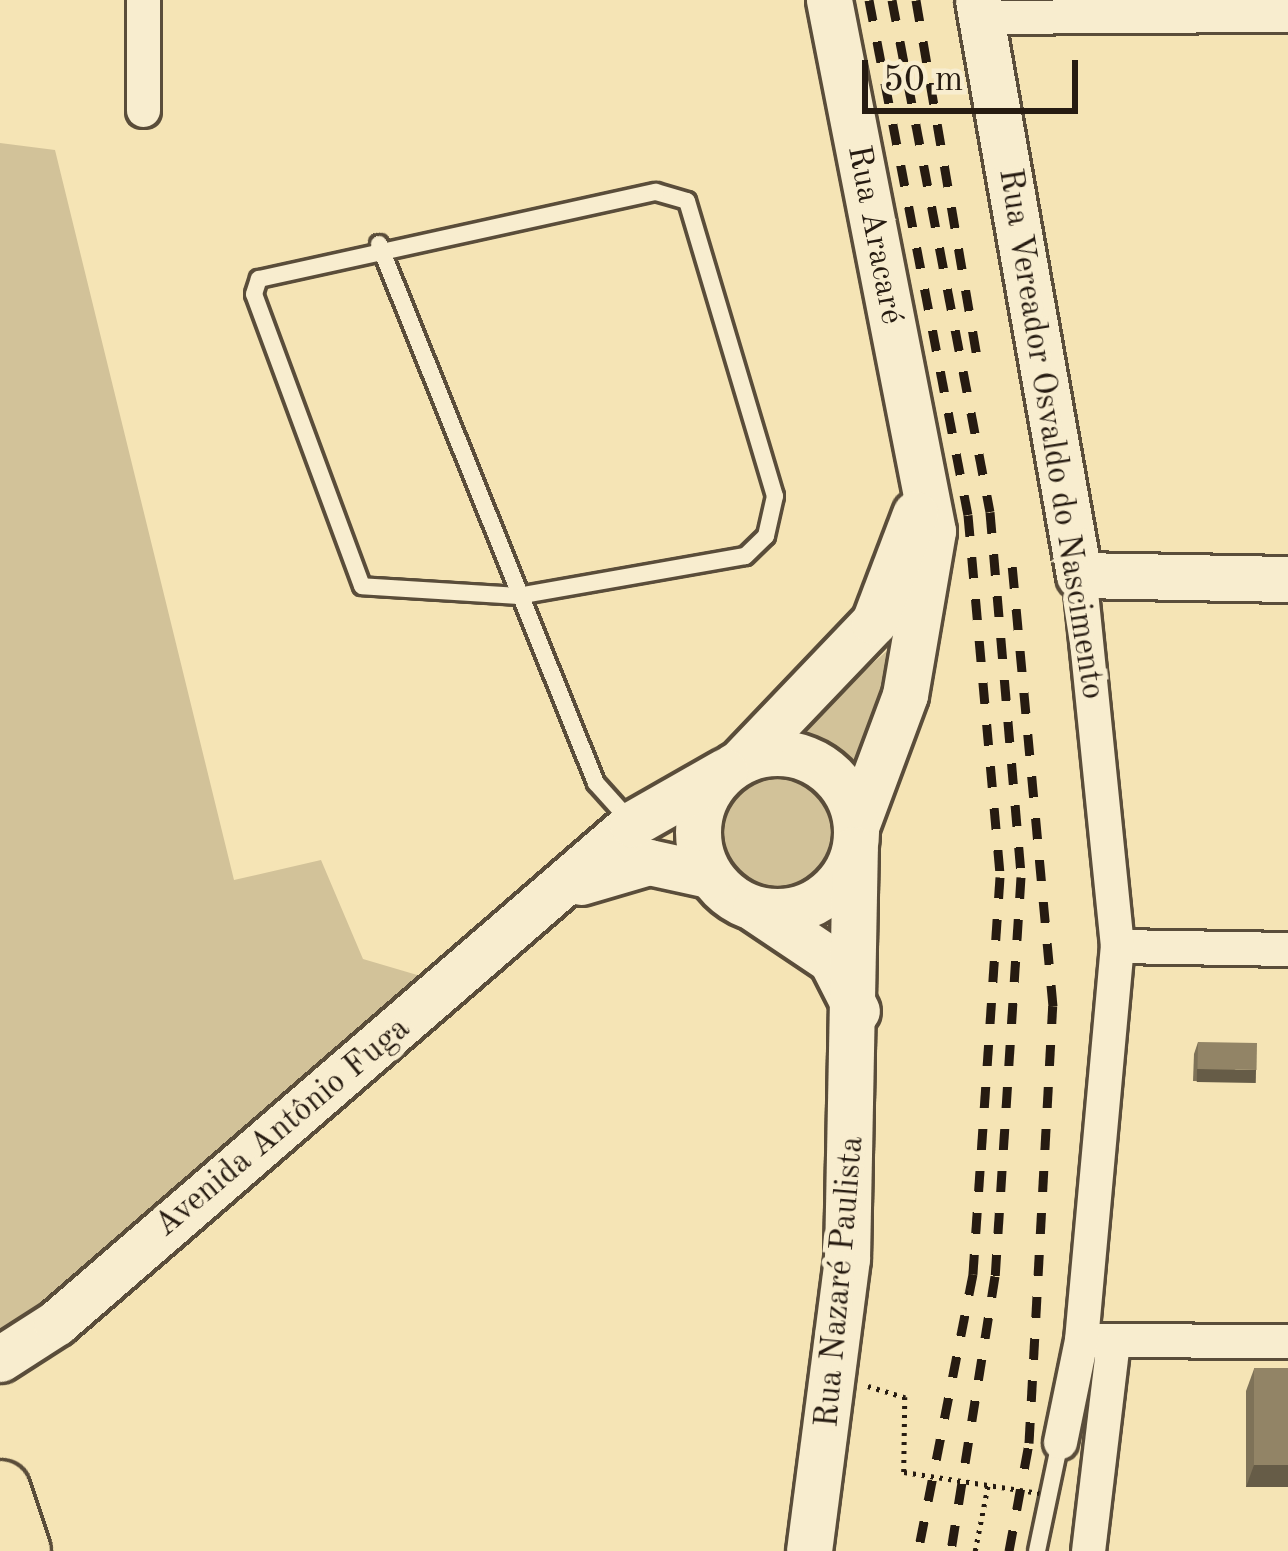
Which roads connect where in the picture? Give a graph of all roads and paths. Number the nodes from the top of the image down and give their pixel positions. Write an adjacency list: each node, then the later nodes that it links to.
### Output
1 (143, 0): 5 (street)
2 (830, 0): 7 (main road, Rua Aracaré)
3 (980, 9): 4 (street); 8 (main road, Rua Vereador Osvaldo do Nascimento)
4 (1288, 15)
5 (143, 110)
6 (379, 244): 10 (lane); 10 (lane); 10 (lane)
7 (922, 470): 11 (main road, Rua Aracaré); 13 (main road, Rua Aracaré)
8 (1079, 575): 9 (main road); 17 (street, Rua Vereador Osvaldo do Nascimento)
9 (1288, 579)
10 (519, 596): 12 (lane)
11 (734, 765): 12 (main road, Avenida Antônio Fuga); 13 (main road); 14 (main road)
12 (632, 824): 15 (main road, Avenida Antônio Fuga)
13 (856, 837): 16 (main road); 19 (main road, Rua Nazaré Paulista)
14 (709, 875): 15 (main road, Avenida Antônio Fuga); 16 (main road)
15 (562, 890): 22 (main road, Avenida Antônio Fuga)
16 (752, 908): 19 (main road)
17 (1117, 946): 18 (street); 20 (street, Rua Vereador Osvaldo do Nascimento)
18 (1288, 949)
19 (857, 1011): 29 (main road, Rua Nazaré Paulista)
20 (1096, 1341): 21 (street); 24 (street, Rua Vereador Osvaldo do Nascimento); 32 (street)
21 (1288, 1341)
22 (0, 1359)
23 (905, 1397): 25 (path, bridge)
24 (1060, 1442): 31 (lane)
25 (988, 1485): 27 (path, bridge); 30 (path)
26 (0, 1491): 28 (highway)
27 (1039, 1493)
28 (20, 1551)
29 (809, 1551)
30 (975, 1551)
31 (1037, 1551)
32 (1088, 1551)

